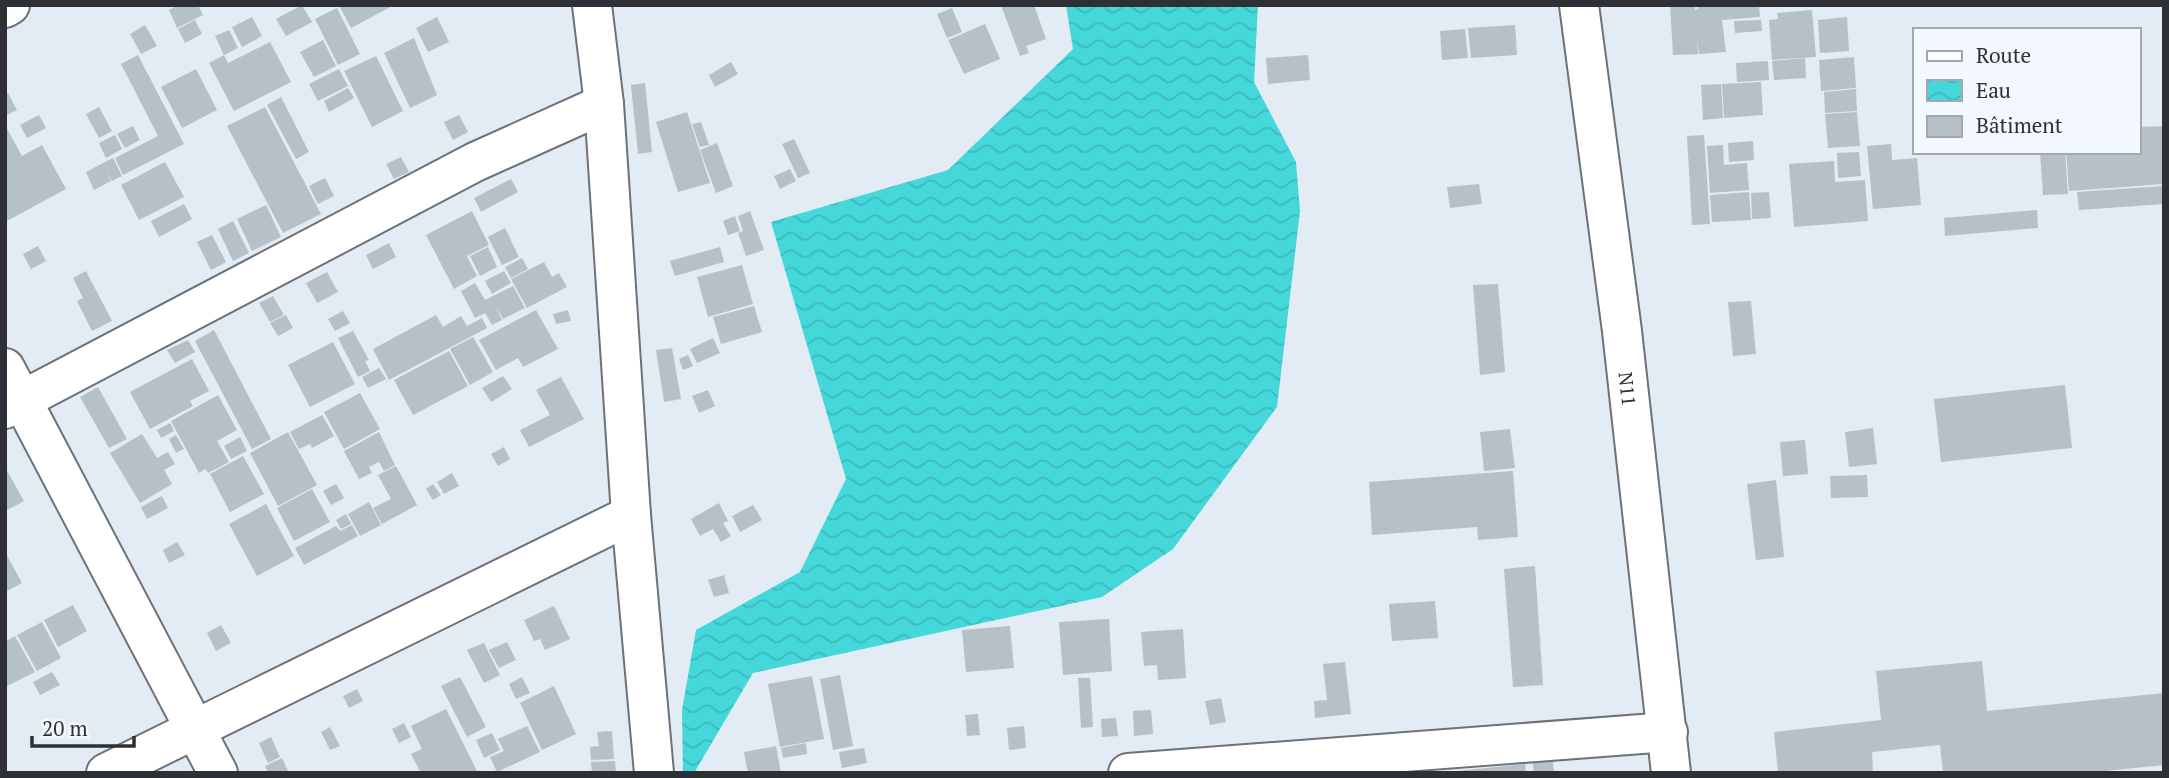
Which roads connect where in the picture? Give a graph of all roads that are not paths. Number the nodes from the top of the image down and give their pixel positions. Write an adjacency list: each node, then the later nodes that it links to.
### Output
1 (10, 5): 4 (street)
2 (592, 5): 5 (street)
3 (1579, 5): 9 (street, N11)
4 (5, 8)
5 (604, 104): 6 (street); 7 (street)
6 (10, 393): 8 (street)
7 (631, 514): 8 (street); 12 (street)
8 (197, 728): 10 (street); 11 (street)
9 (1668, 732): 13 (street); 14 (street, N11)
10 (106, 773)
11 (218, 773)
12 (654, 773)
13 (1128, 773)
14 (1671, 773)

